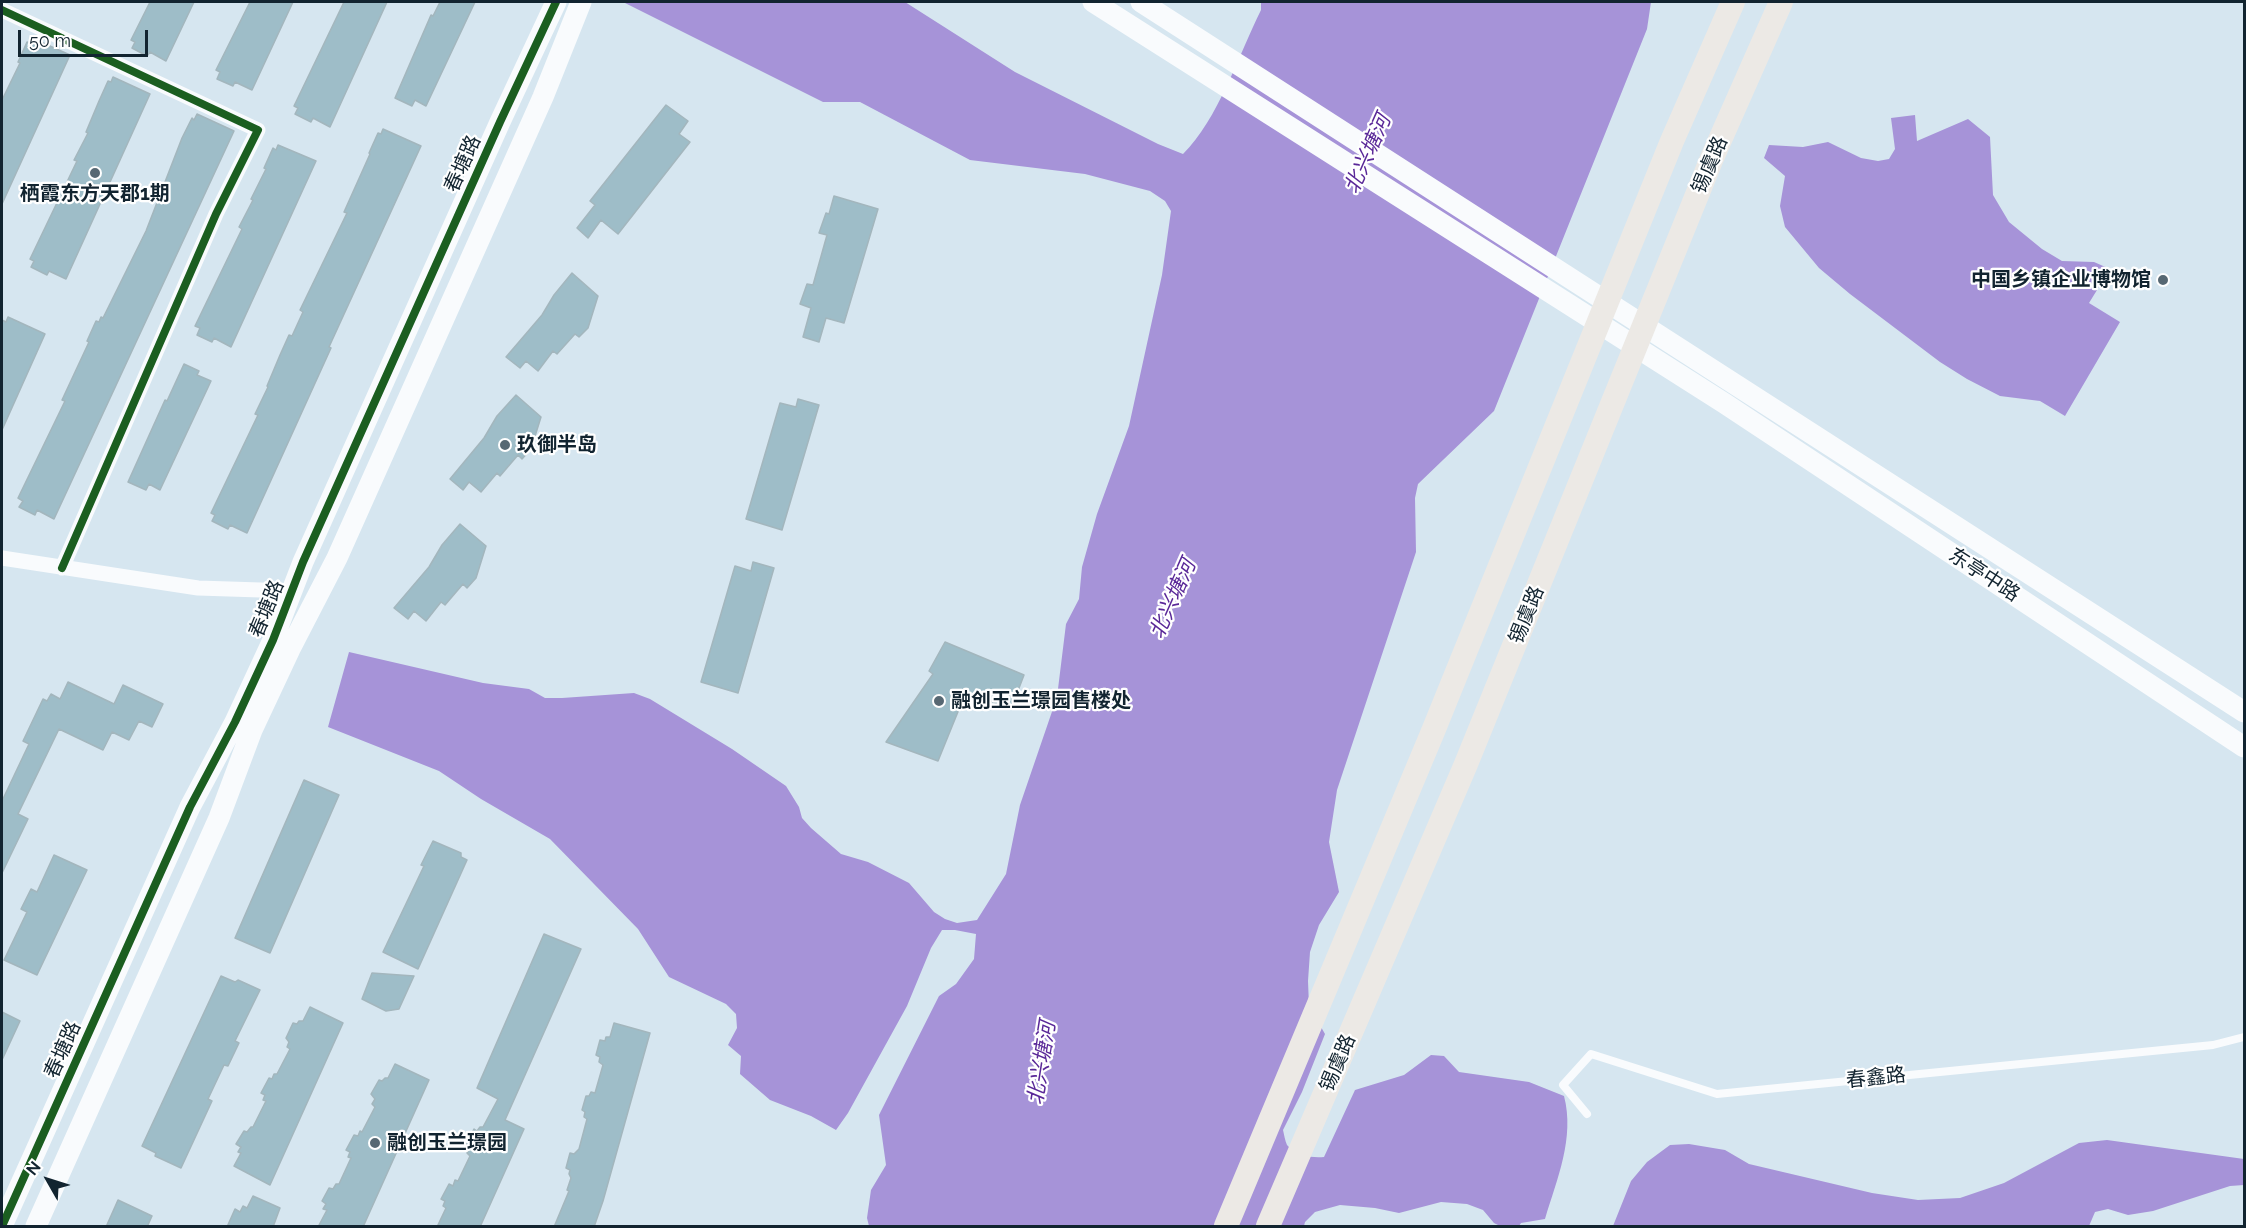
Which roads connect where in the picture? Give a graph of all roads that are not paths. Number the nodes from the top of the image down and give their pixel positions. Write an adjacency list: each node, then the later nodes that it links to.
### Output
1 (556, 2): 10 (main road, 春塘路)
2 (581, 2): 11 (main road, 春塘路)
3 (1093, 2): 14 (main road, 东亭中路)
4 (1141, 2): 12 (main road, 东亭中路)
5 (1733, 2): 19 (main road, 锡虞路)
6 (1781, 2): 20 (main road, 锡虞路)
7 (2, 10): 9 (street)
8 (2, 558): 9 (street)
9 (62, 568): 10 (street)
10 (292, 591): 11 (main road, 春塘路)
11 (281, 644): 13 (main road, 春塘路)
12 (2244, 712)
13 (243, 726): 17 (main road, 春塘路); 18 (main road, 春塘路)
14 (2244, 747)
15 (2244, 1037): 16 (lane, 春鑫路)
16 (1587, 1114)
17 (2, 1227)
18 (36, 1227)
19 (1226, 1227)
20 (1268, 1227)

